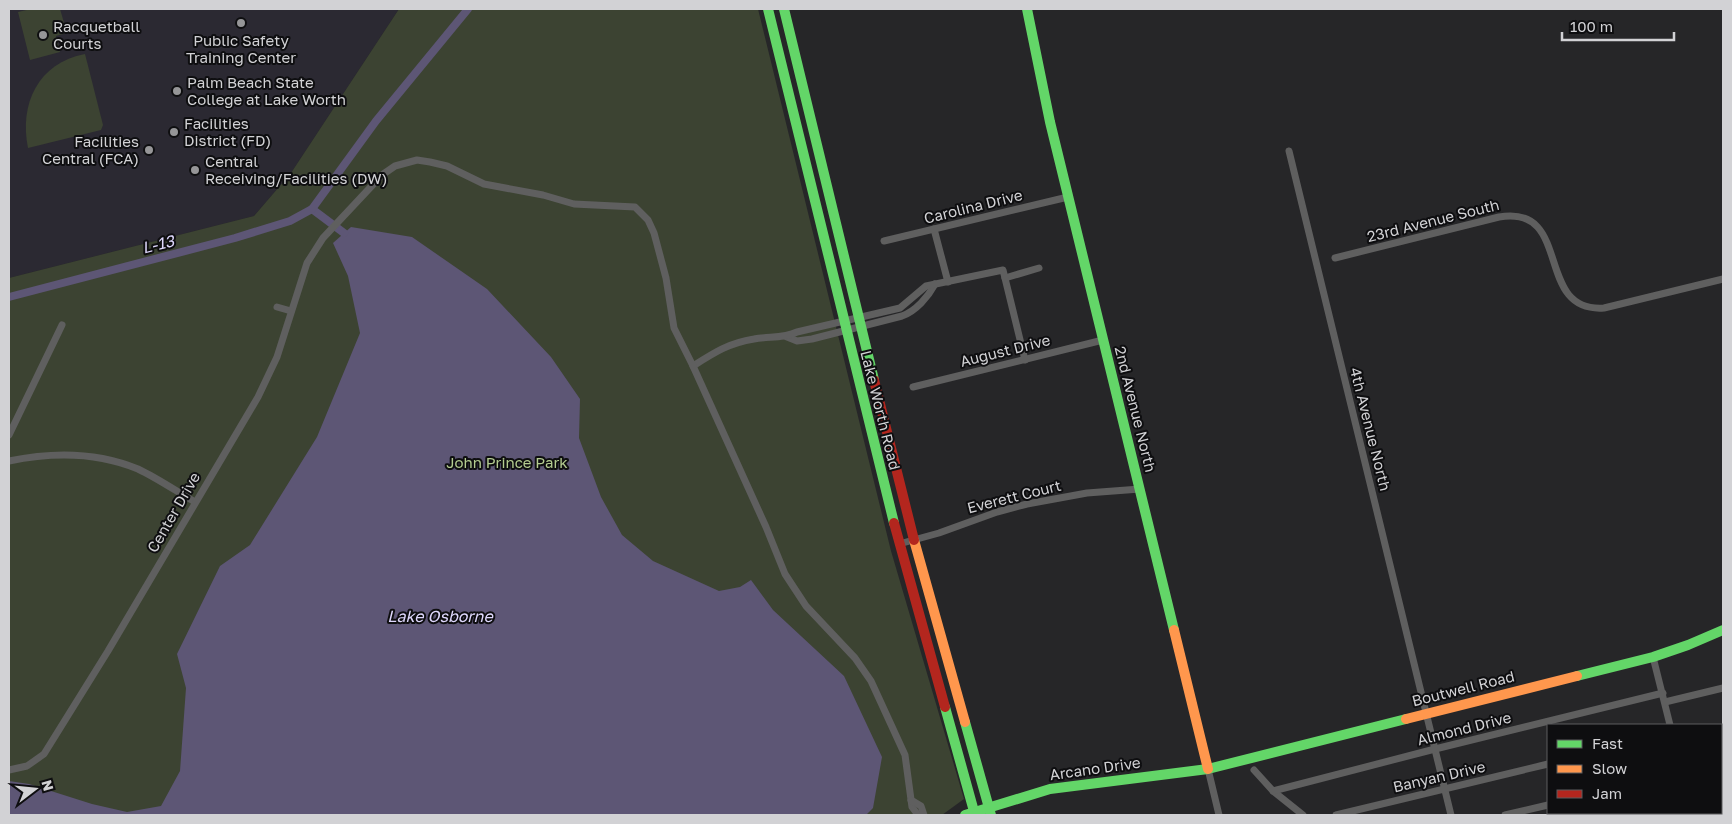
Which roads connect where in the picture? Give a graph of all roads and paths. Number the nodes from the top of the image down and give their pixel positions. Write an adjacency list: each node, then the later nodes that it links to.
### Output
1 (768, 9): 15 (main road, Lake Worth Road)
2 (784, 9): 16 (main road, Lake Worth Road)
3 (1027, 9): 5 (main road, 2nd Avenue North)
4 (1289, 151): 35 (street, 4th Avenue North)
5 (1068, 196): 6 (street, Carolina Drive); 20 (main road, 2nd Avenue North)
6 (934, 229): 7 (street, Carolina Drive); 12 (street)
7 (884, 241)
8 (1335, 258): 11 (street, 23rd Avenue South)
9 (1039, 268): 10 (street)
10 (1005, 278): 12 (street); 21 (street)
11 (1723, 279)
12 (948, 282): 16 (street)
13 (277, 307): 14 (street)
14 (291, 311): 22 (street, Center Drive); 27 (street, Center Drive)
15 (844, 320): 16 (street); 18 (main road, Lake Worth Road); 19 (street)
16 (859, 322): 18 (street); 28 (main road, Lake Worth Road)
17 (62, 325): 24 (street)
18 (846, 331): 19 (street); 29 (main road, Lake Worth Road)
19 (787, 337): 22 (street)
20 (1103, 340): 21 (street, August Drive); 26 (main road, 2nd Avenue North)
21 (1025, 360): 23 (street, August Drive)
22 (693, 366): 44 (street)
23 (913, 386)
24 (9, 435)
25 (9, 461): 27 (street)
26 (1140, 489): 28 (street, Everett Court); 39 (main road, 2nd Avenue North)
27 (195, 502): 40 (street, Center Drive)
28 (914, 540): 29 (street, Everett Court); 47 (main road, Lake Worth Road)
29 (898, 544): 48 (main road, Lake Worth Road)
30 (1723, 630): 31 (main road, Boutwell Road)
31 (1653, 657): 33 (street); 35 (main road, Boutwell Road)
32 (1723, 688): 34 (street)
33 (1663, 693): 34 (street); 37 (street, Almond Drive)
34 (1665, 702): 36 (street)
35 (1426, 713): 37 (street, 4th Avenue North); 39 (main road, Boutwell Road)
36 (1670, 724)
37 (1435, 749): 42 (street, 4th Avenue North); 43 (street, Almond Drive)
38 (1547, 764): 42 (street, Banyan Drive)
39 (1208, 769): 47 (main road, Arcano Drive); 52 (street, 2nd Avenue North)
40 (9, 770)
41 (1254, 770): 43 (street)
42 (1445, 789): 46 (street, Banyan Drive); 56 (street, 4th Avenue North)
43 (1273, 791): 53 (street)
44 (911, 800): 50 (street); 51 (street)
45 (1547, 805): 57 (street)
46 (1366, 807): 54 (street, Banyan Drive); 55 (street)
47 (990, 811): 48 (main road, Arcano Drive)
48 (972, 814)
49 (1691, 814): 58 (street)
50 (918, 815)
51 (924, 815)
52 (1219, 815)
53 (1300, 815)
54 (1336, 815)
55 (1371, 815)
56 (1451, 815)
57 (1505, 815)
58 (1682, 815)

